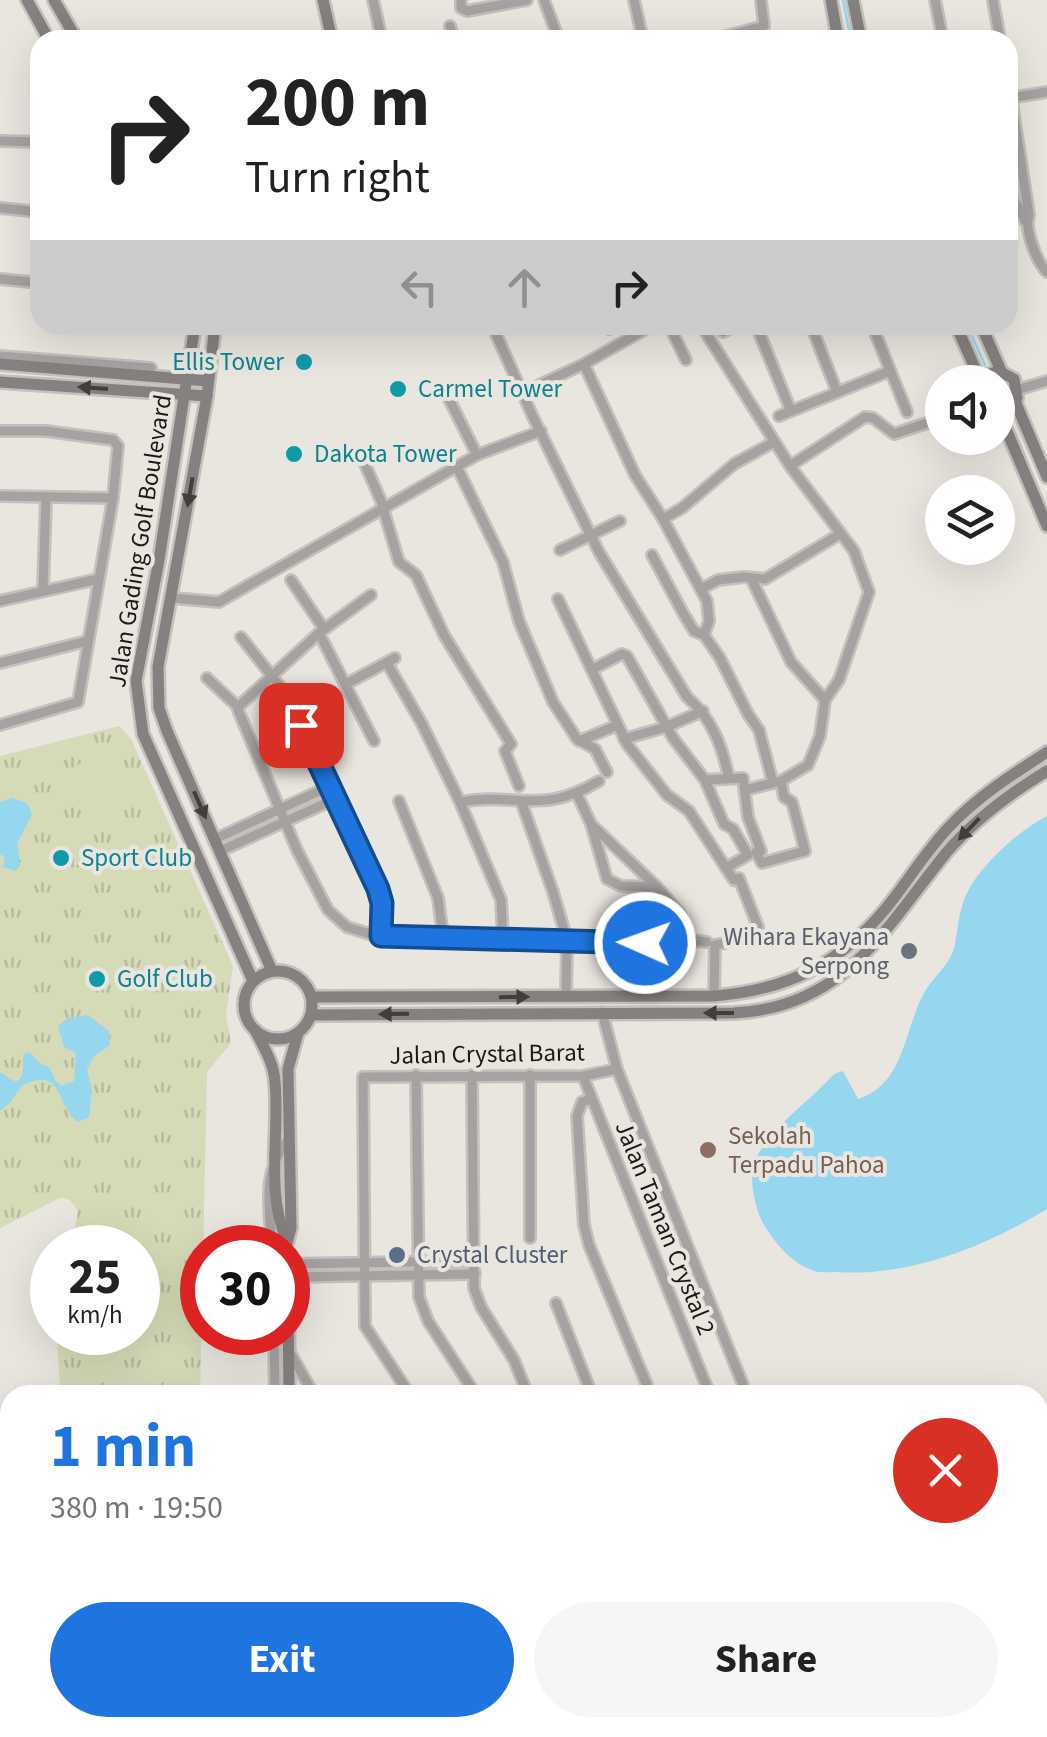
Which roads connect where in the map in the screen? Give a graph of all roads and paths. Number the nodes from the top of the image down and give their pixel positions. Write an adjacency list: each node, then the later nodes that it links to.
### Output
1 (27, 0): 15 (street)
2 (54, 0): 16 (street)
3 (324, 0): 17 (street)
4 (373, 0): 18 (street)
5 (461, 0): 6 (street)
6 (527, 0)
7 (544, 0): 20 (street)
8 (634, 0): 21 (street)
9 (761, 0): 22 (street)
10 (831, 0): 23 (street)
11 (853, 0): 24 (street)
12 (935, 0): 25 (street)
13 (993, 0): 26 (street)
14 (450, 26): 19 (street)
15 (44, 30)
16 (71, 30)
17 (330, 30)
18 (380, 30)
19 (451, 30)
20 (555, 30)
21 (641, 30)
22 (749, 30)
23 (836, 30)
24 (859, 30)
25 (941, 30)
26 (998, 30)
27 (1047, 92): 28 (street)
28 (1018, 97)
29 (0, 140): 30 (street)
30 (30, 142)
31 (1018, 150): 35 (street)
32 (1018, 207): 35 (street)
33 (0, 208): 34 (street)
34 (30, 211)
35 (1026, 222): 36 (street)
36 (1046, 272)
37 (0, 280): 38 (street)
38 (30, 282)
39 (194, 335): 59 (street, Jalan Gading Golf Boulevard)
40 (214, 335): 61 (street, Jalan Gading Golf Boulevard)
41 (496, 335): 66 (street)
42 (635, 335): 53 (street)
43 (674, 335): 51 (street)
44 (707, 335): 79 (street)
45 (760, 335): 71 (street)
46 (815, 335): 67 (street)
47 (876, 335): 58 (street)
48 (960, 335): 54 (street)
49 (985, 335): 55 (street)
50 (0, 356): 57 (street)
51 (686, 360)
52 (0, 364): 56 (street)
53 (584, 364): 66 (street); 90 (street)
54 (974, 365)
55 (998, 365)
56 (32, 367): 59 (street); 63 (street)
57 (152, 368)
58 (890, 371): 67 (street); 72 (street)
59 (188, 378): 61 (street); 68 (street, Jalan Gading Golf Boulevard)
60 (0, 382): 63 (street)
61 (208, 382): 69 (street, Jalan Gading Golf Boulevard)
62 (1047, 382): 70 (street)
63 (30, 384): 68 (street, one-way to 63)
64 (1015, 388): 70 (street)
65 (444, 390): 82 (street)
66 (522, 392): 78 (street)
67 (837, 392): 71 (street)
68 (185, 394): 69 (street); 153 (street, Jalan Gading Golf Boulevard)
69 (207, 396): 103 (street, Jalan Gading Golf Boulevard, one-way to 103)
70 (1016, 396): 75 (street)
71 (790, 411): 73 (street)
72 (907, 412)
73 (779, 416)
74 (1015, 418): 75 (street)
75 (1022, 420): 85 (street)
76 (925, 424): 83 (street)
77 (0, 430): 88 (street)
78 (540, 432): 82 (street); 94 (street)
79 (774, 442): 83 (street); 90 (street)
80 (1015, 451): 92 (street)
81 (362, 455): 89 (street)
82 (477, 455): 84 (street)
83 (790, 466): 93 (street)
84 (457, 467): 89 (street); 123 (street)
85 (1047, 477)
86 (0, 496): 87 (street)
87 (46, 497): 88 (street); 101 (street)
88 (113, 498): 97 (street)
89 (383, 508): 103 (street); 132 (street)
90 (663, 519): 100 (street)
91 (620, 521): 94 (street)
92 (1047, 526)
93 (840, 534): 99 (street); 115 (street)
94 (591, 535): 95 (street); 117 (street)
95 (560, 550)
96 (652, 555): 107 (street)
97 (98, 579): 101 (street); 109 (street)
98 (291, 580): 106 (street)
99 (752, 580): 100 (street); 115 (street)
100 (701, 589): 107 (street)
101 (44, 590): 105 (street)
102 (372, 596): 106 (street)
103 (172, 598): 142 (street, Jalan Gading Golf Boulevard, one-way to 142)
104 (558, 599): 111 (street)
105 (0, 601)
106 (322, 631): 112 (street); 114 (street)
107 (704, 634): 130 (street)
108 (241, 638): 112 (street)
109 (87, 641): 110 (street); 118 (street)
110 (0, 663)
111 (592, 669): 119 (street); 120 (street)
112 (274, 675): 116 (street); 131 (street)
113 (207, 678): 116 (street)
114 (346, 684): 122 (street); 138 (street)
115 (825, 700): 130 (street)
116 (238, 707): 139 (street)
117 (703, 711): 120 (street); 127 (street)
118 (0, 725)
119 (618, 725): 121 (street); 123 (street)
120 (666, 728): 121 (street); 128 (street)
121 (624, 739): 144 (street)
122 (374, 741)
123 (579, 742): 126 (street)
124 (1047, 752): 155 (street)
125 (1047, 771): 157 (street, one-way to 157)
126 (606, 772)
127 (729, 778): 128 (street); 133 (street)
128 (705, 780): 143 (street)
129 (599, 781): 134 (street)
130 (777, 782): 133 (street); 143 (street)
131 (330, 786): 135 (street); 139 (street)
132 (519, 786)
133 (746, 790): 143 (street)
134 (578, 794): 137 (street); 141 (street)
135 (334, 799): 140 (street); 146 (street)
136 (399, 801): 147 (street)
137 (521, 801): 138 (street); 149 (street)
138 (460, 802): 148 (street)
139 (280, 810): 140 (street); 142 (street)
140 (284, 822): 142 (street); 146 (street)
141 (591, 824): 145 (street); 145 (street)
142 (218, 845): 152 (street, Jalan Gading Golf Boulevard)
143 (752, 854): 144 (street)
144 (726, 868): 155 (street)
145 (657, 887): 150 (street)
146 (381, 936): 147 (street)
147 (442, 936): 148 (street)
148 (503, 938): 149 (street)
149 (567, 940): 150 (street); 154 (street)
150 (688, 940): 151 (street)
151 (708, 942)
152 (272, 970): 153 (street); 156 (street)
153 (253, 981): 159 (street)
154 (566, 996): 155 (street); 156 (street, one-way to 154)
155 (714, 996)
156 (312, 997): 158 (street)
157 (602, 1012): 158 (street, one-way to 158); 161 (street)
158 (311, 1015): 160 (street)
159 (254, 1030): 160 (street); 168 (street)
160 (298, 1033): 167 (street)
161 (617, 1070): 165 (street, Jalan Crystal Barat); 194 (street)
162 (472, 1075): 163 (street, Jalan Crystal Barat); 164 (street, Jalan Crystal Barat); 173 (street)
163 (530, 1075): 165 (street, Jalan Crystal Barat); 172 (street)
164 (416, 1076): 174 (street); 175 (street, Jalan Crystal Barat)
165 (583, 1076): 166 (street, Jalan Taman Crystal 2)
166 (591, 1098): 192 (street); 193 (street, Jalan Taman Crystal 2)
167 (287, 1141): 168 (street); 171 (street)
168 (275, 1157): 169 (street); 170 (street)
169 (271, 1225)
170 (281, 1225)
171 (292, 1225)
172 (530, 1238)
173 (475, 1261): 174 (street); 177 (street)
174 (418, 1262): 175 (street); 178 (street)
175 (362, 1263): 176 (street); 179 (street)
176 (310, 1264)
177 (475, 1274): 178 (street); 190 (street)
178 (418, 1275): 179 (street); 189 (street)
179 (362, 1276): 180 (street); 188 (street)
180 (310, 1277)
181 (556, 1303): 191 (street)
182 (274, 1355): 185 (street)
183 (288, 1355): 186 (street)
184 (291, 1355): 187 (street)
185 (274, 1385)
186 (288, 1385)
187 (308, 1385)
188 (403, 1385)
189 (468, 1385)
190 (524, 1385)
191 (588, 1385)
192 (647, 1385)
193 (706, 1385)
194 (743, 1385)

